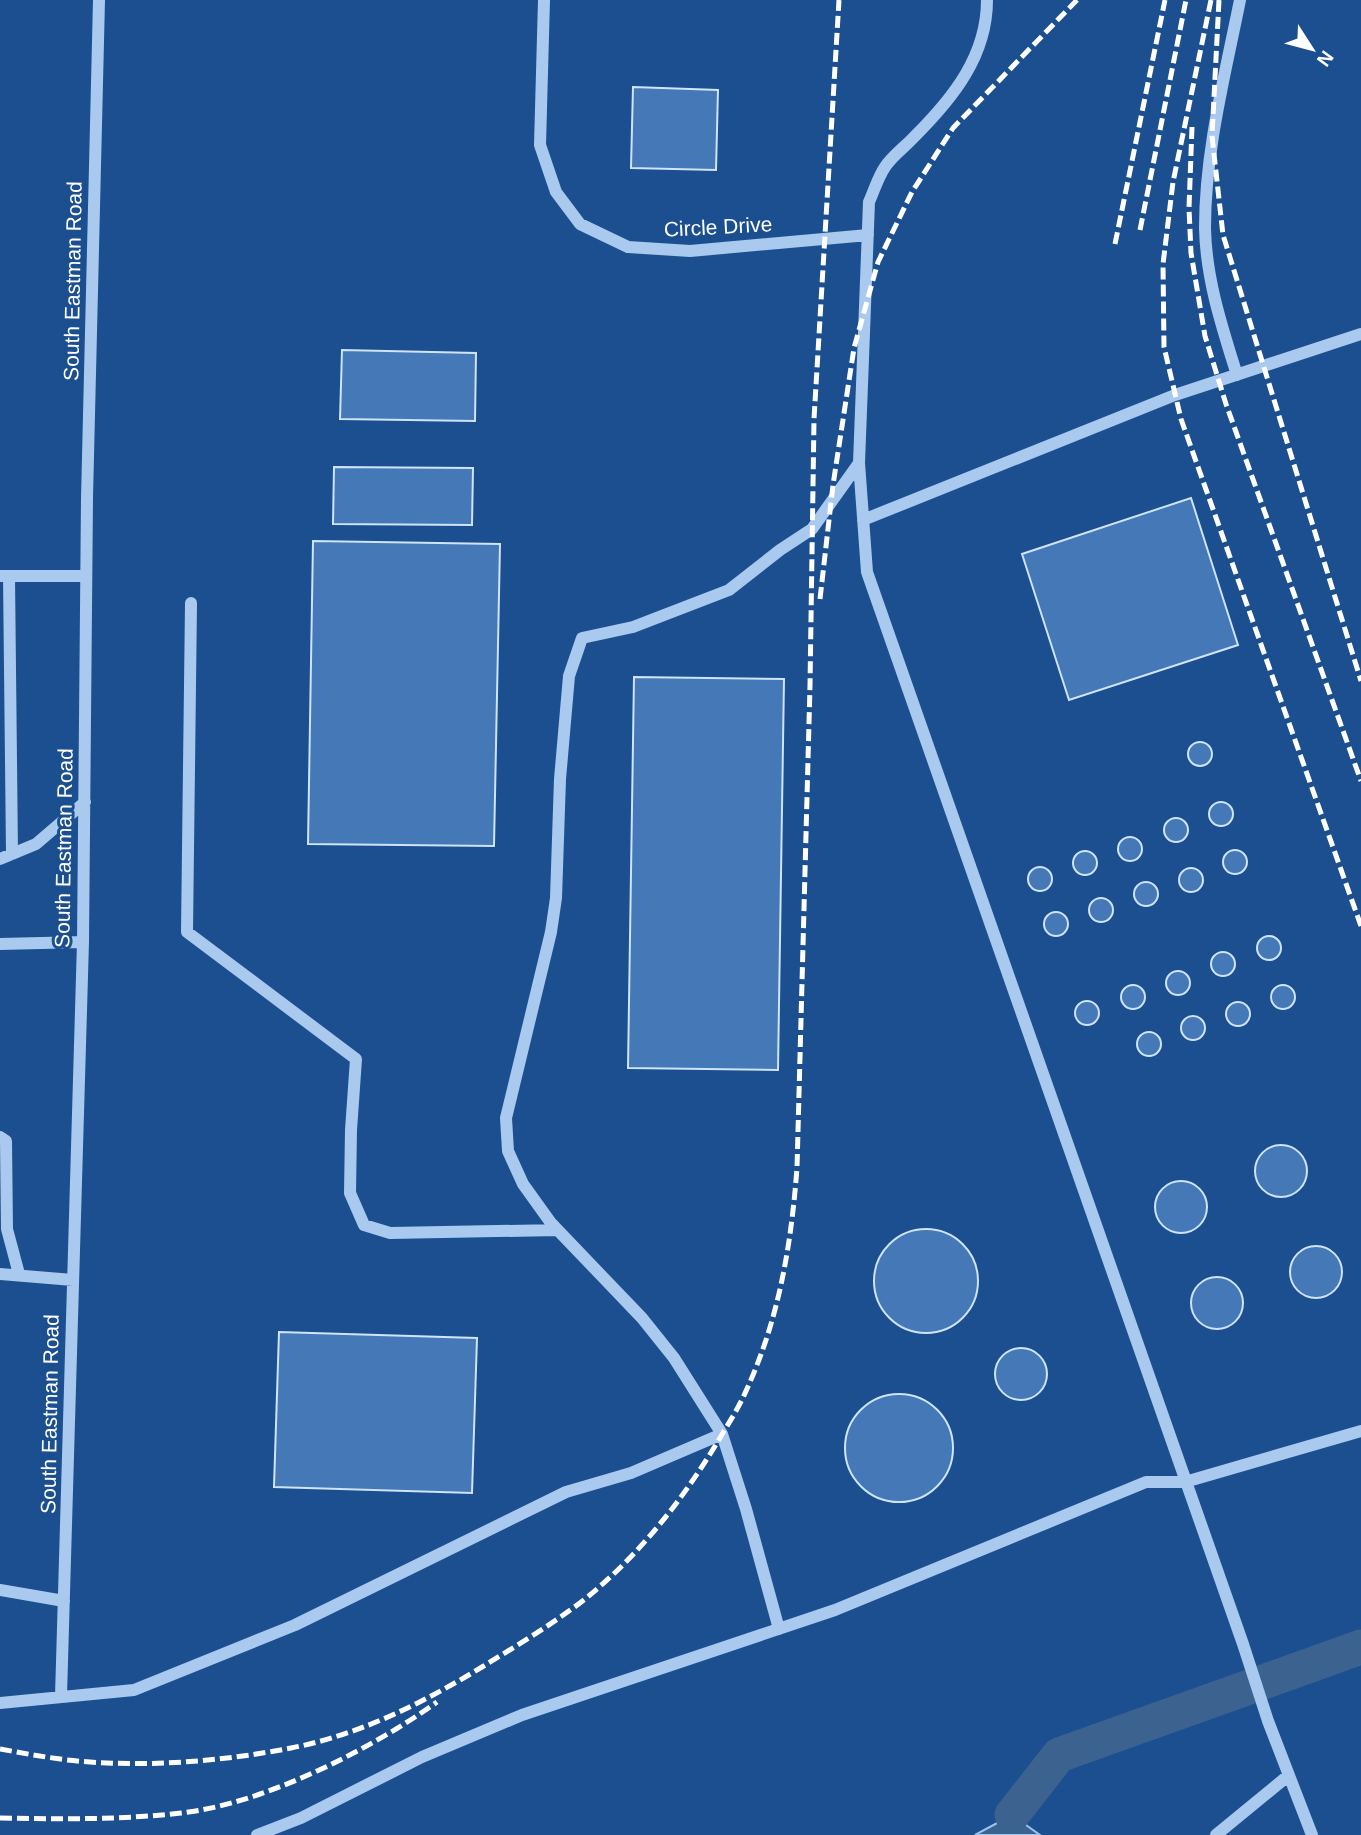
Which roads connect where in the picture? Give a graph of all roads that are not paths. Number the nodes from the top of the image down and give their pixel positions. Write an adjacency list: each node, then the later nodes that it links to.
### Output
1 (99, 0): 11 (street, South Eastman Road)
2 (544, 0): 5 (street, Circle Drive)
3 (986, 0): 5 (street)
4 (1240, 0): 7 (street)
5 (868, 235): 8 (street)
6 (1361, 334): 7 (street)
7 (1237, 375): 9 (street)
8 (859, 463): 9 (street); 18 (street)
9 (863, 520): 24 (street)
10 (4, 576): 11 (street); 14 (street)
11 (86, 576): 13 (street, South Eastman Road)
12 (191, 603): 18 (street)
13 (85, 802): 14 (street); 15 (street, South Eastman Road)
14 (6, 857)
15 (83, 942): 16 (street); 21 (street, South Eastman Road)
16 (0, 944)
17 (0, 1137): 20 (street)
18 (558, 1230): 23 (street)
19 (0, 1274): 20 (street)
20 (19, 1274): 21 (street)
21 (72, 1280): 26 (street, South Eastman Road)
22 (1361, 1431): 24 (street)
23 (722, 1434): 27 (street); 28 (street)
24 (1185, 1482): 27 (street); 30 (street)
25 (0, 1590): 26 (street)
26 (64, 1601): 28 (street, South Eastman Road)
27 (779, 1629): 31 (street)
28 (61, 1696): 29 (street)
29 (0, 1703)
30 (1289, 1775): 32 (street); 33 (street)
31 (257, 1835)
32 (1216, 1835)
33 (1312, 1835)

